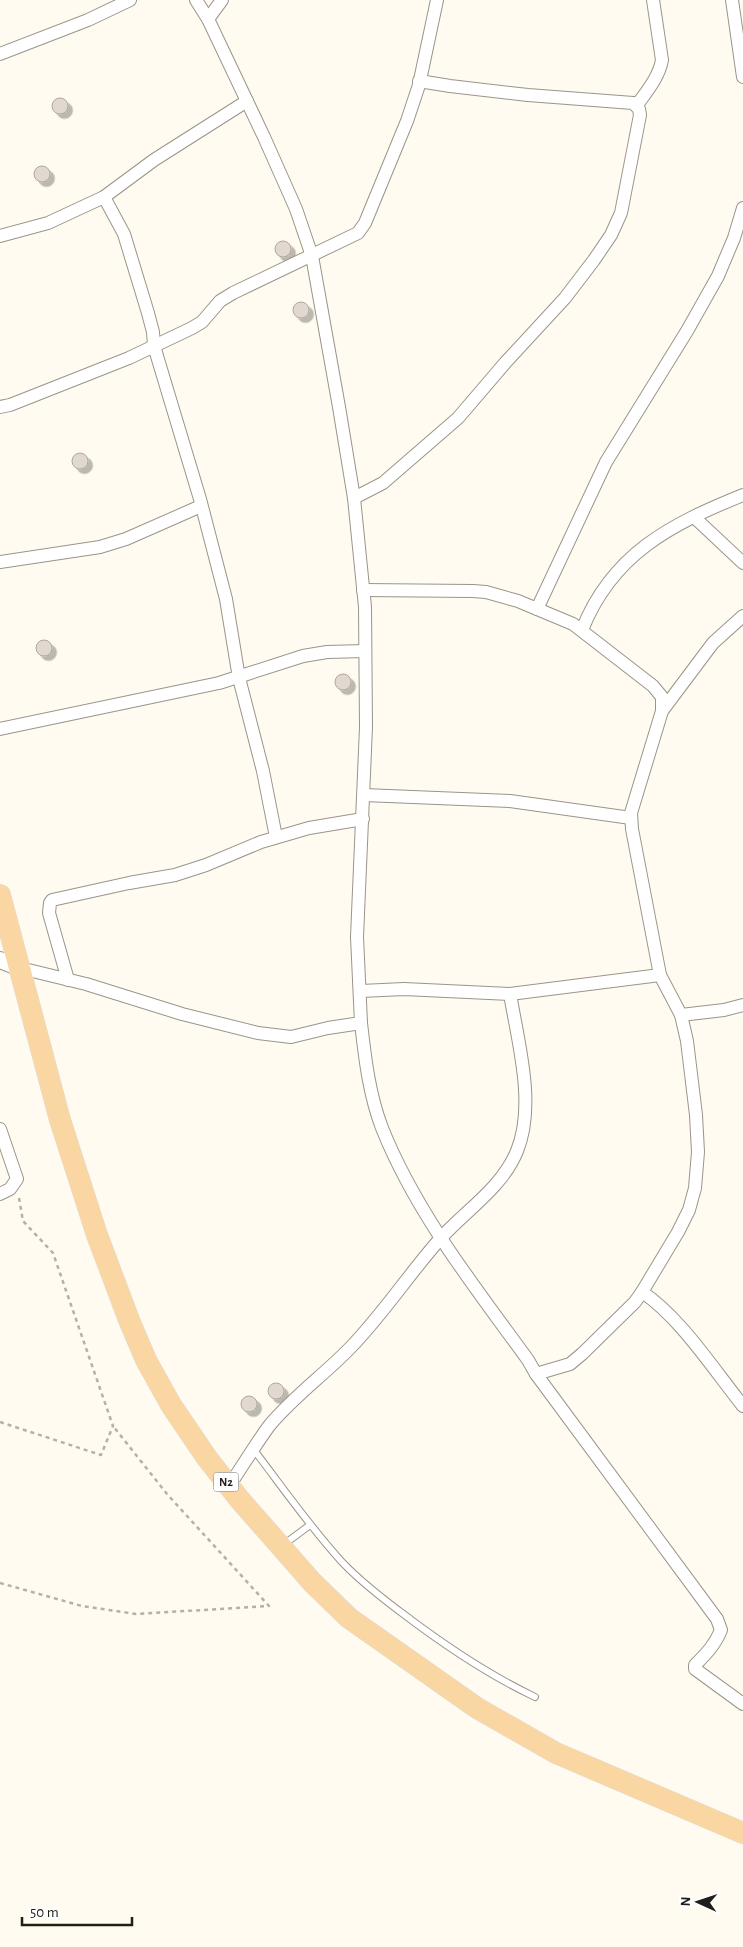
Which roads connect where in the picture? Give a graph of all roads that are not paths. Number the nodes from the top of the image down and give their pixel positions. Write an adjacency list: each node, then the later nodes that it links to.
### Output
1 (130, 0): 8 (street)
2 (196, 0): 7 (street)
3 (222, 0): 7 (street)
4 (437, 0): 10 (street)
5 (653, 0): 12 (street)
6 (732, 0): 9 (street)
7 (208, 19): 11 (street)
8 (0, 54)
9 (743, 77)
10 (419, 81): 12 (street); 16 (street)
11 (247, 100): 13 (street); 16 (street)
12 (637, 105): 20 (street)
13 (104, 197): 15 (street); 17 (street)
14 (743, 208): 26 (street)
15 (0, 236)
16 (312, 256): 17 (street); 20 (street)
17 (154, 346): 18 (street); 21 (street)
18 (0, 407)
19 (743, 495): 22 (street)
20 (354, 498): 25 (street)
21 (202, 506): 23 (street); 30 (street)
22 (694, 517): 24 (street); 28 (street)
23 (0, 562)
24 (743, 562)
25 (363, 590): 26 (street); 29 (street)
26 (537, 609): 28 (street)
27 (743, 616): 31 (street)
28 (582, 630): 31 (street)
29 (365, 651): 30 (street); 33 (street)
30 (239, 678): 32 (street); 36 (street)
31 (662, 710): 34 (street)
32 (0, 729)
33 (364, 795): 34 (street); 35 (street)
34 (631, 818): 40 (street)
35 (363, 819): 36 (street); 42 (street)
36 (276, 837): 41 (street)
37 (0, 895): 39 (highway, N2)
38 (0, 960): 39 (street)
39 (20, 968): 41 (street); 54 (highway, N2)
40 (660, 975): 43 (street); 45 (street)
41 (68, 980): 46 (street)
42 (361, 991): 43 (street); 46 (street)
43 (510, 994): 49 (street)
44 (743, 1005): 45 (street)
45 (681, 1016): 50 (street)
46 (361, 1023): 49 (street)
47 (0, 1129): 48 (street)
48 (0, 1194)
49 (441, 1238): 51 (street); 53 (street)
50 (642, 1292): 51 (street); 52 (street)
51 (536, 1374): 58 (street)
52 (743, 1406)
53 (254, 1450): 54 (street); 55 (lane)
54 (228, 1486): 56 (highway, N2)
55 (310, 1525): 56 (lane); 57 (lane)
56 (280, 1548): 59 (highway, N2)
57 (535, 1697)
58 (743, 1704)
59 (743, 1833)

